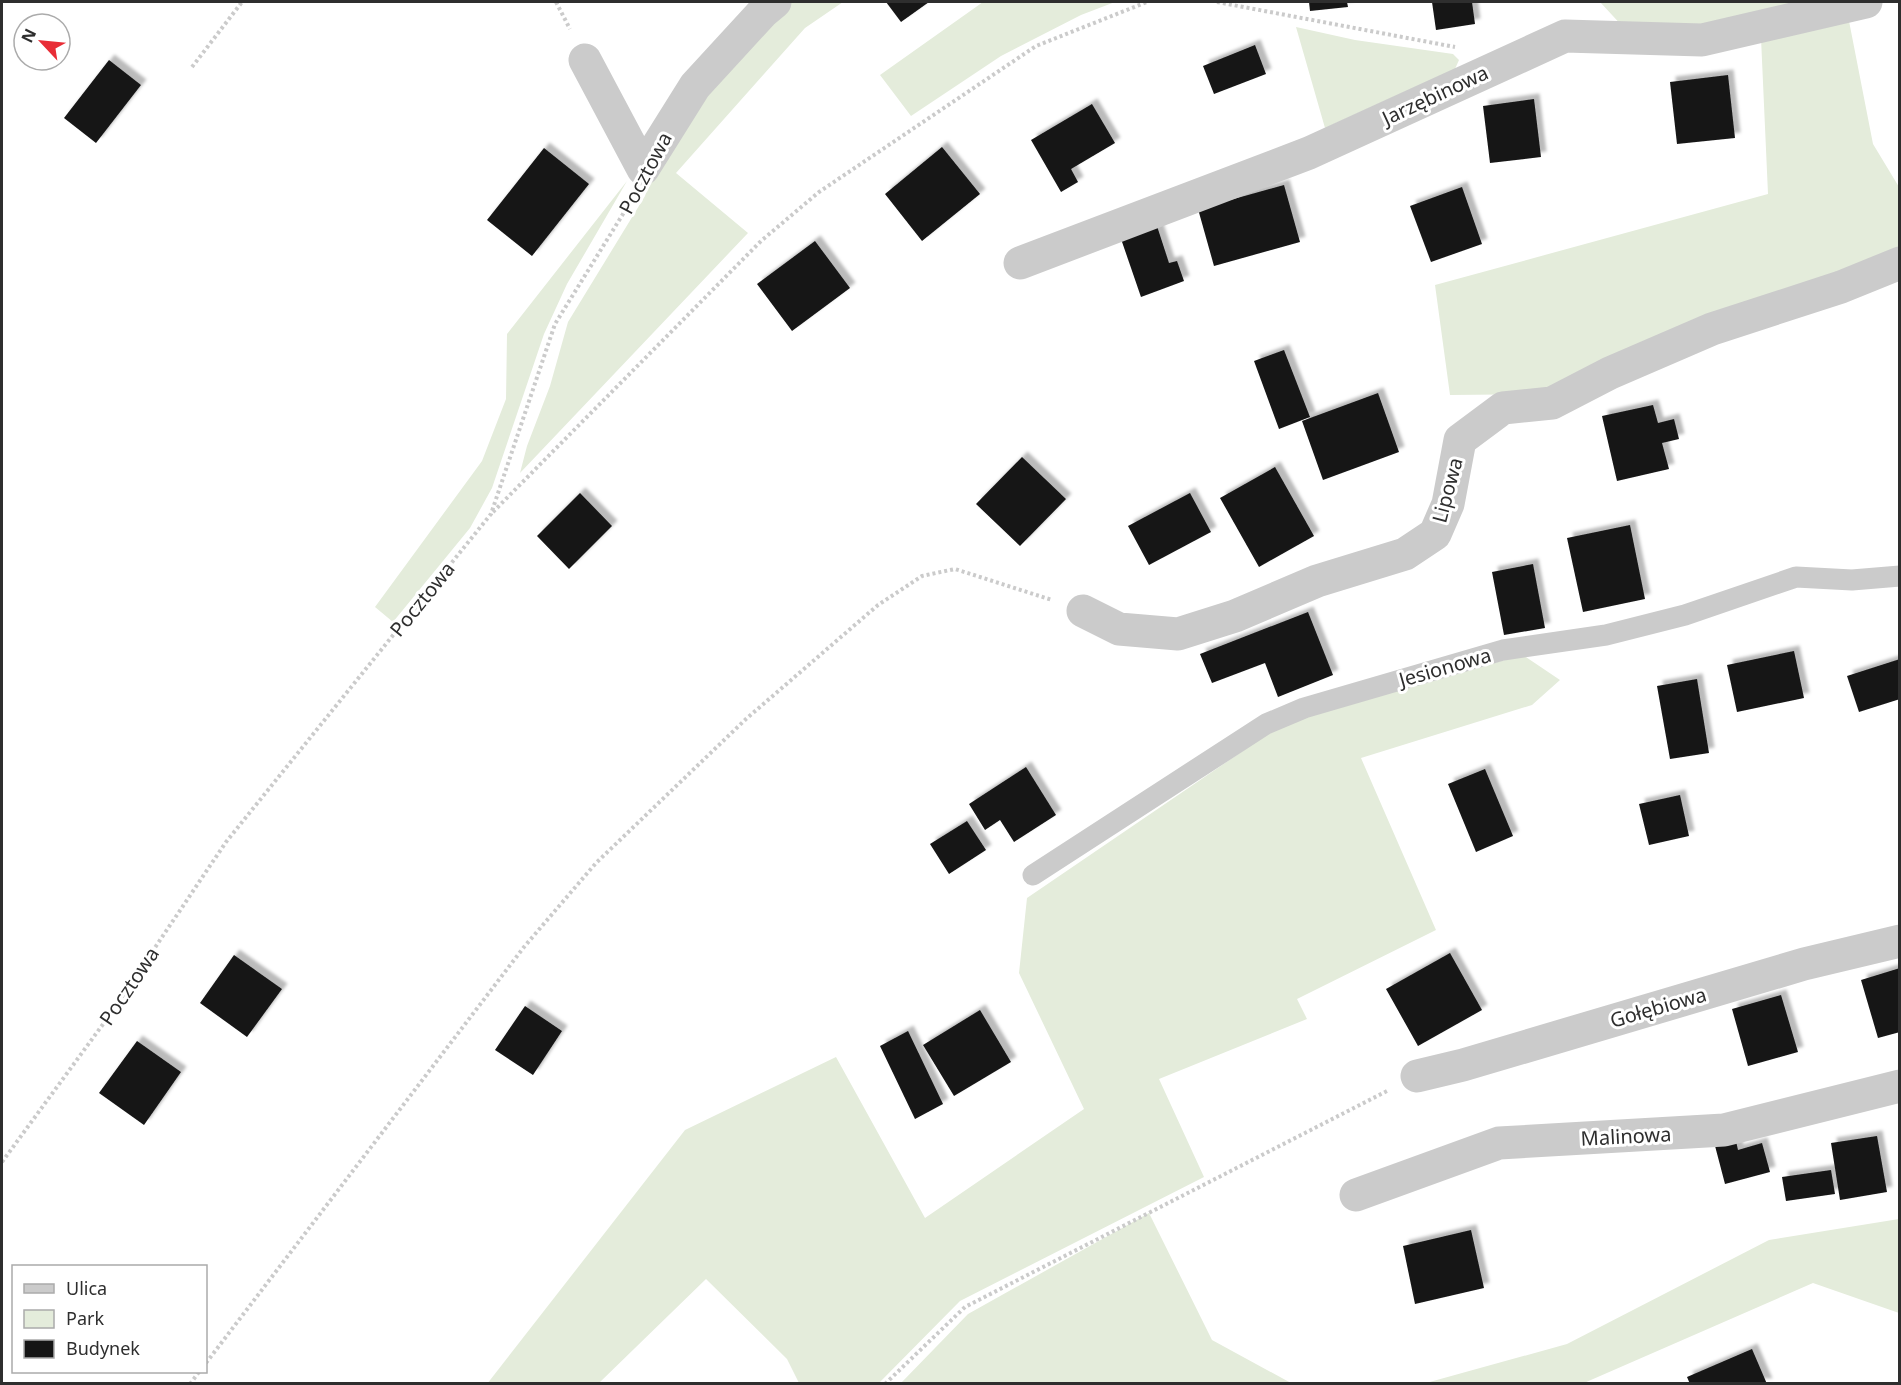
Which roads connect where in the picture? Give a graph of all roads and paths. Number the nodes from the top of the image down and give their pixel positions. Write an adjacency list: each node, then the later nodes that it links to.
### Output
1 (242, 2): 8 (path)
2 (775, 2): 9 (street, Pocztowa)
3 (1147, 2): 12 (path)
4 (1217, 2): 6 (path)
5 (1866, 2): 10 (street, Jarzębinowa)
6 (1458, 48)
7 (585, 60): 9 (street)
8 (192, 67)
9 (643, 169): 12 (path, Pocztowa)
10 (1020, 263)
11 (1899, 263): 14 (street, Lipowa)
12 (491, 514): 19 (path, Pocztowa)
13 (1899, 576): 15 (lane, Jesionowa)
14 (1083, 611): 21 (path)
15 (1033, 876)
16 (1899, 940): 17 (street, Gołębiowa)
17 (1417, 1076): 22 (path)
18 (1899, 1086): 20 (street, Malinowa)
19 (2, 1162)
20 (1356, 1195)
21 (207, 1363)
22 (885, 1383)

